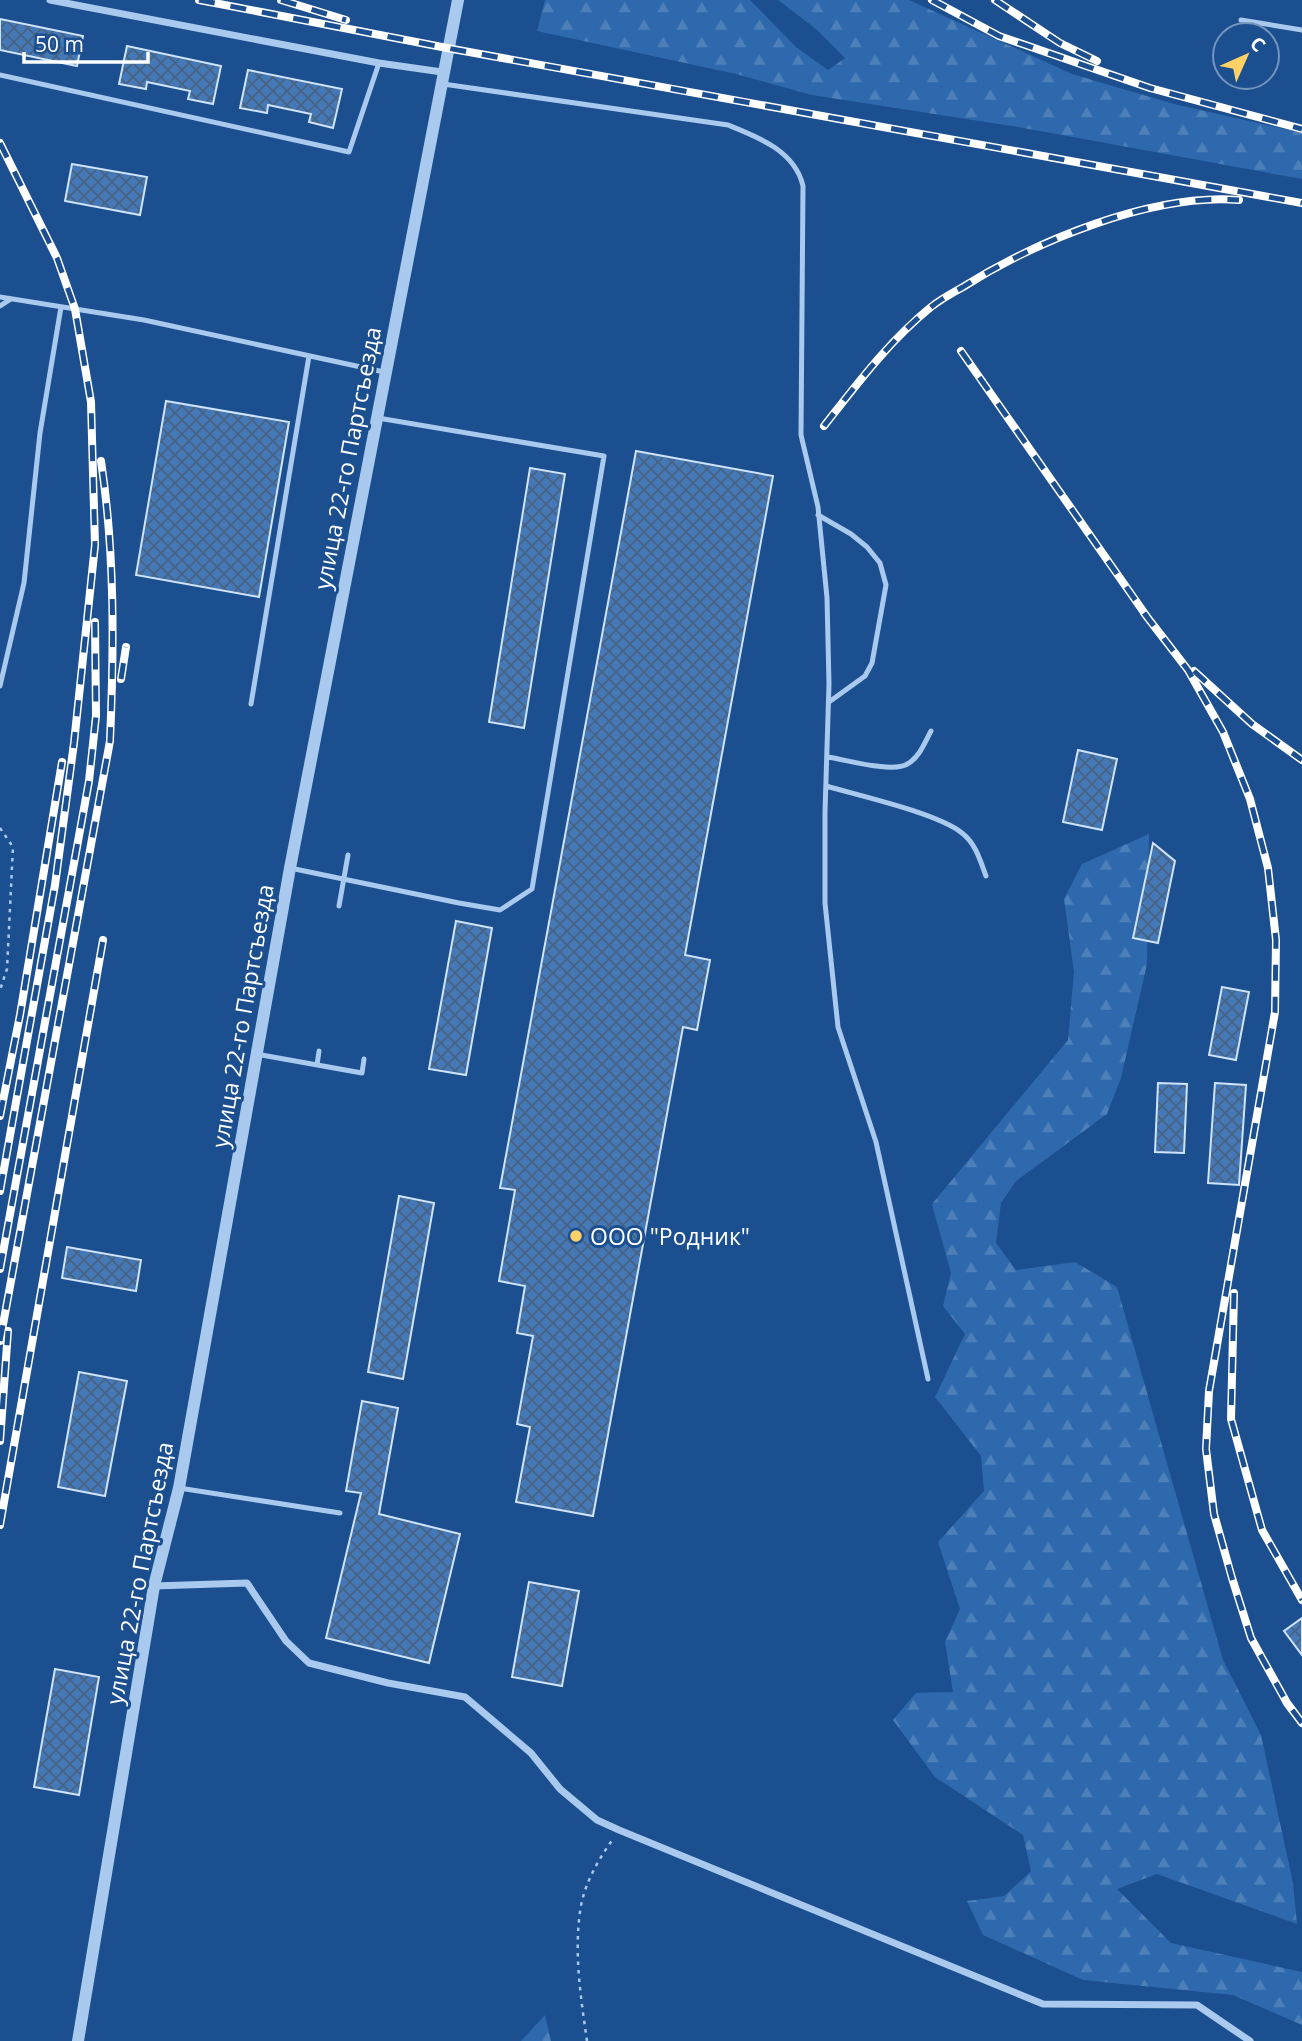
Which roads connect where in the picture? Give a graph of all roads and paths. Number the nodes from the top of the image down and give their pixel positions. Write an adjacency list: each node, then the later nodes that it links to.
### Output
1 (50, 0): 5 (street)
2 (458, 0): 7 (street, улица 22-го Партсъезда)
3 (1241, 20): 4 (lane)
4 (1302, 30)
5 (379, 63): 6 (lane); 7 (street)
6 (0, 75)
7 (441, 78): 13 (street, улица 22-го Партсъезда); 15 (lane)
8 (0, 297): 9 (lane)
9 (11, 299): 10 (lane); 11 (lane)
10 (0, 306)
11 (61, 307): 12 (lane); 16 (lane)
12 (309, 356): 13 (lane); 18 (lane)
13 (384, 372): 14 (street, улица 22-го Партсъезда)
14 (376, 417): 24 (street, улица 22-го Партсъезда); 26 (lane)
15 (818, 515): 17 (lane); 17 (lane)
16 (0, 687)
17 (829, 702): 20 (lane)
18 (251, 704)
19 (931, 731): 20 (lane)
20 (828, 757): 21 (lane)
21 (826, 786): 25 (lane); 33 (lane)
22 (0, 828): 28 (path)
23 (348, 855): 26 (lane)
24 (290, 868): 26 (lane); 30 (street, улица 22-го Партсъезда)
25 (986, 876)
26 (343, 879): 27 (lane)
27 (338, 906)
28 (0, 990)
29 (319, 1051): 32 (lane)
30 (256, 1054): 32 (lane); 34 (street, улица 22-го Партсъезда)
31 (364, 1059): 32 (lane)
32 (317, 1065)
33 (928, 1379)
34 (179, 1488): 35 (lane); 36 (street, улица 22-го Партсъезда)
35 (340, 1513)
36 (154, 1586): 37 (street); 38 (street, улица 22-го Партсъезда)
37 (619, 1830): 39 (path); 40 (street)
38 (78, 2041)
39 (587, 2041)
40 (1250, 2041)

